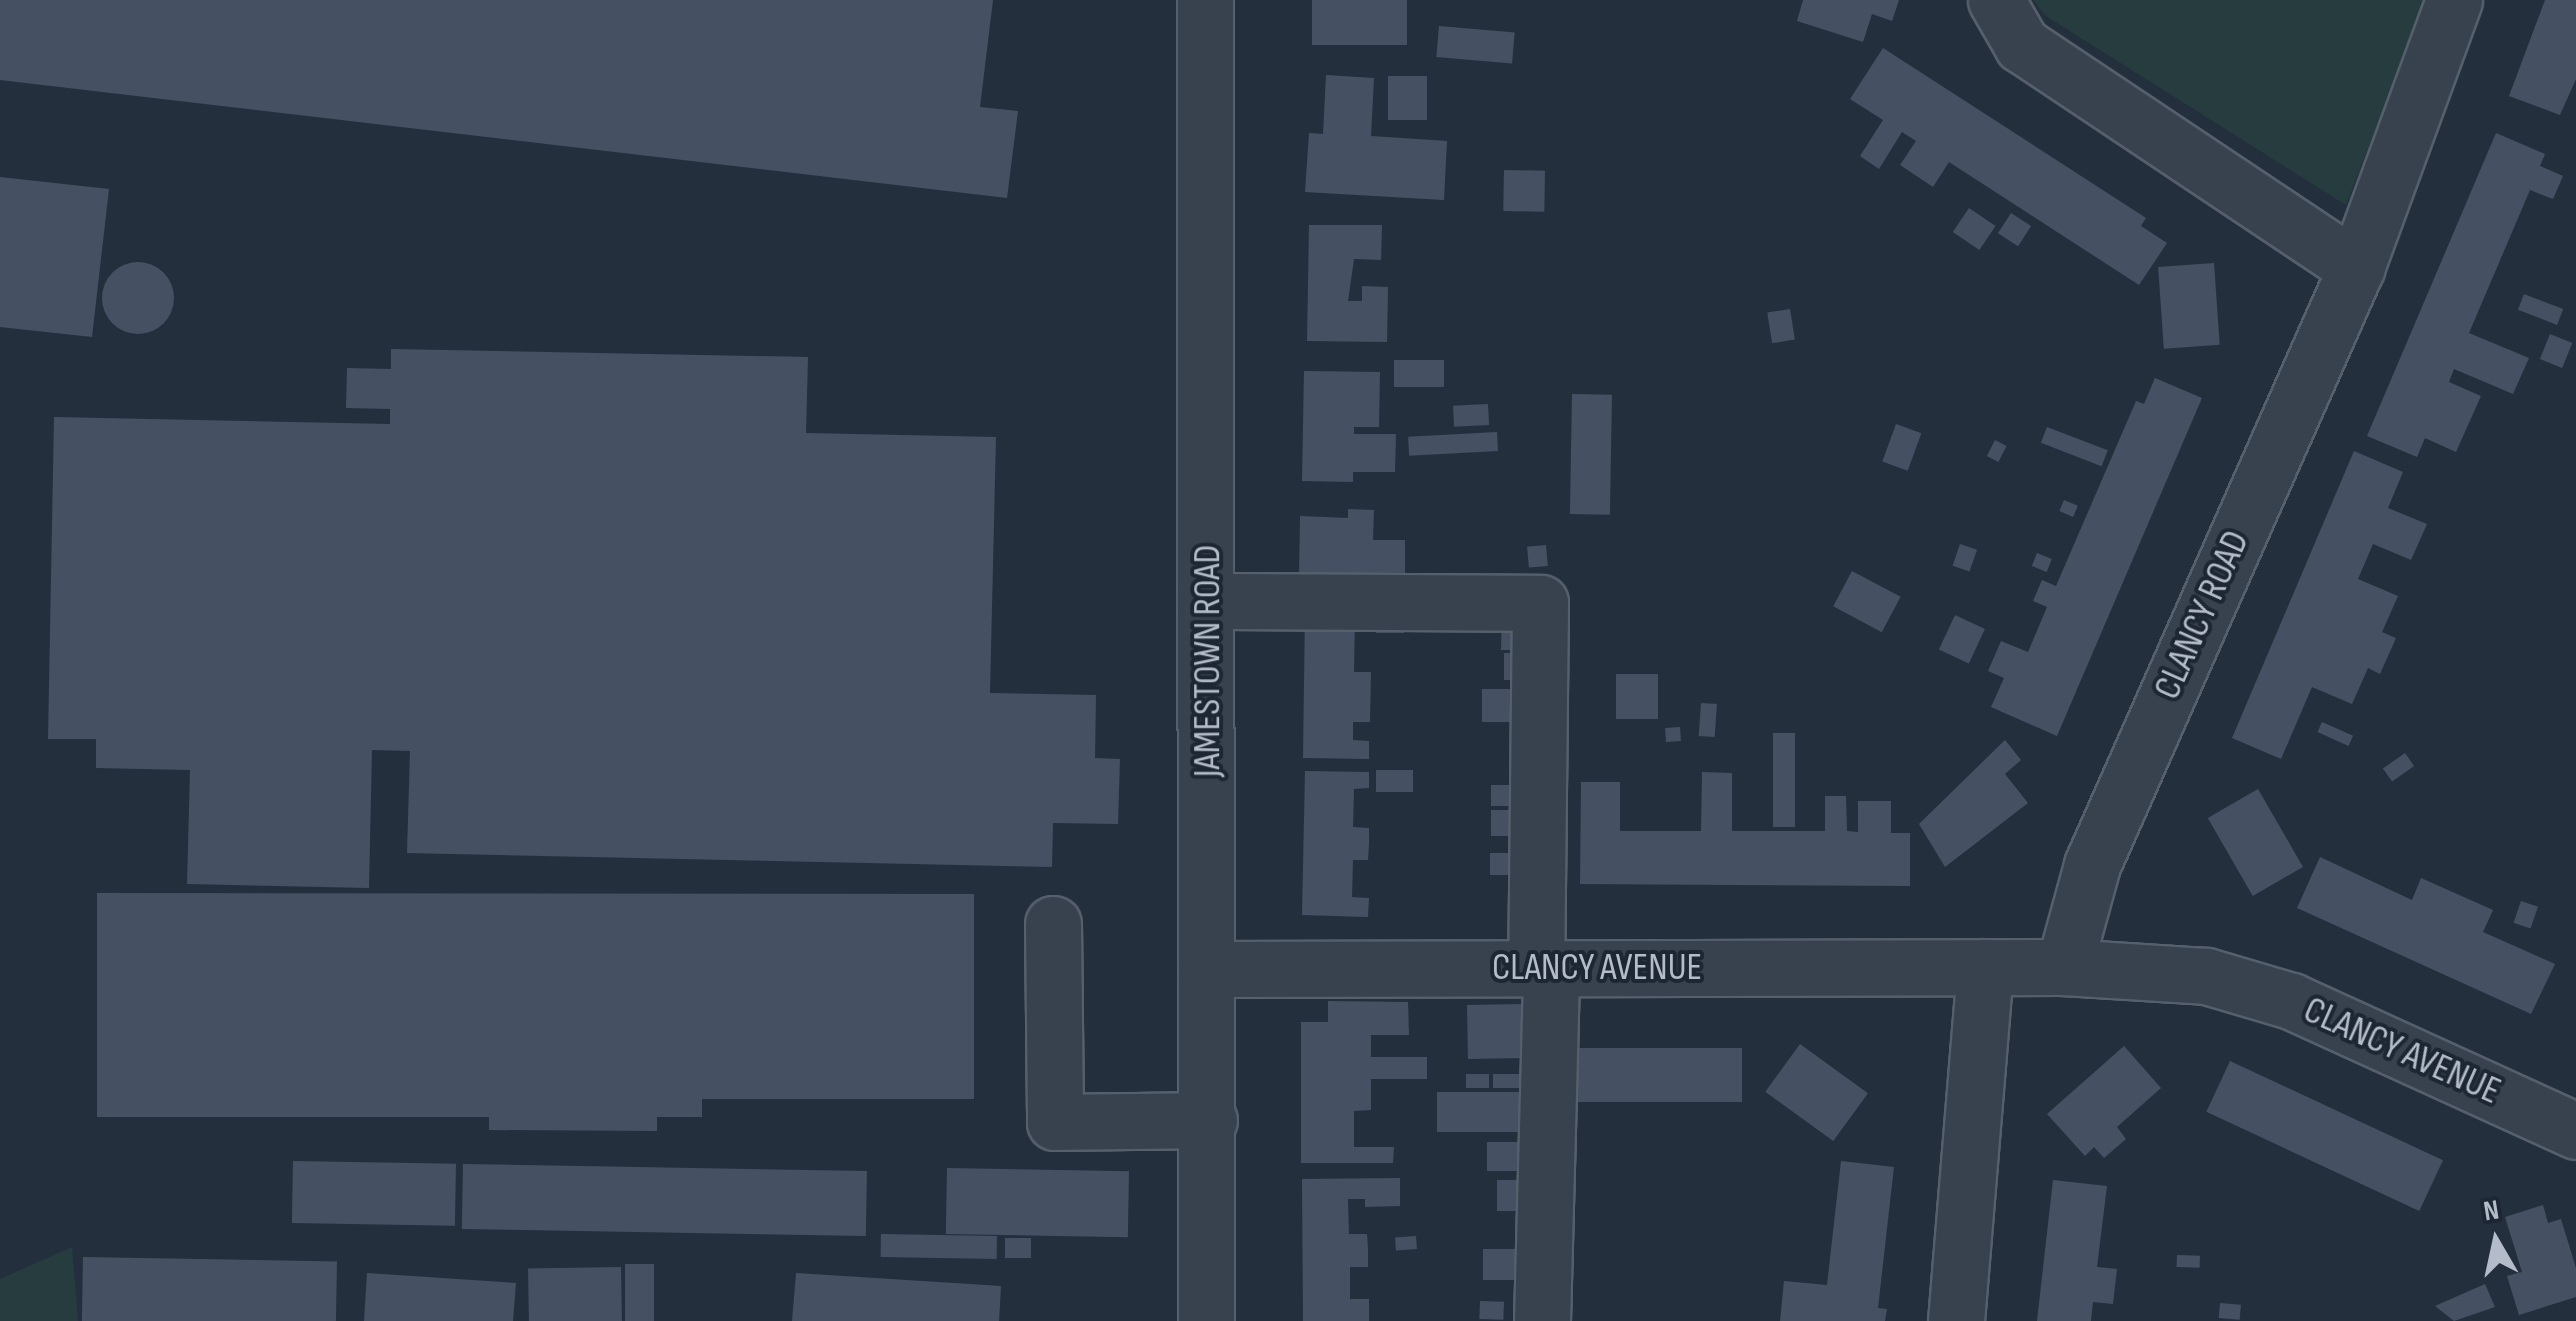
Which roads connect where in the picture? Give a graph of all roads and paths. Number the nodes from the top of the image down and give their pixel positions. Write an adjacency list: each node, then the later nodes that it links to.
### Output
1 (1205, 0): 5 (street, JAMESTOWN ROAD)
2 (1996, 0): 4 (street)
3 (2454, 0): 4 (street, CLANCY ROAD)
4 (2356, 268): 8 (street, CLANCY ROAD)
5 (1208, 602): 9 (street); 10 (street, JAMESTOWN ROAD)
6 (1052, 924): 11 (street)
7 (1985, 966): 8 (street, CLANCY AVENUE); 9 (street, CLANCY AVENUE); 15 (street)
8 (2064, 967): 12 (street, CLANCY AVENUE)
9 (1544, 968): 10 (street, CLANCY AVENUE); 14 (street)
10 (1209, 970): 11 (street, JAMESTOWN ROAD)
11 (1209, 1120): 13 (street, JAMESTOWN ROAD)
12 (2576, 1131)
13 (1206, 1321)
14 (1542, 1321)
15 (1956, 1321)

